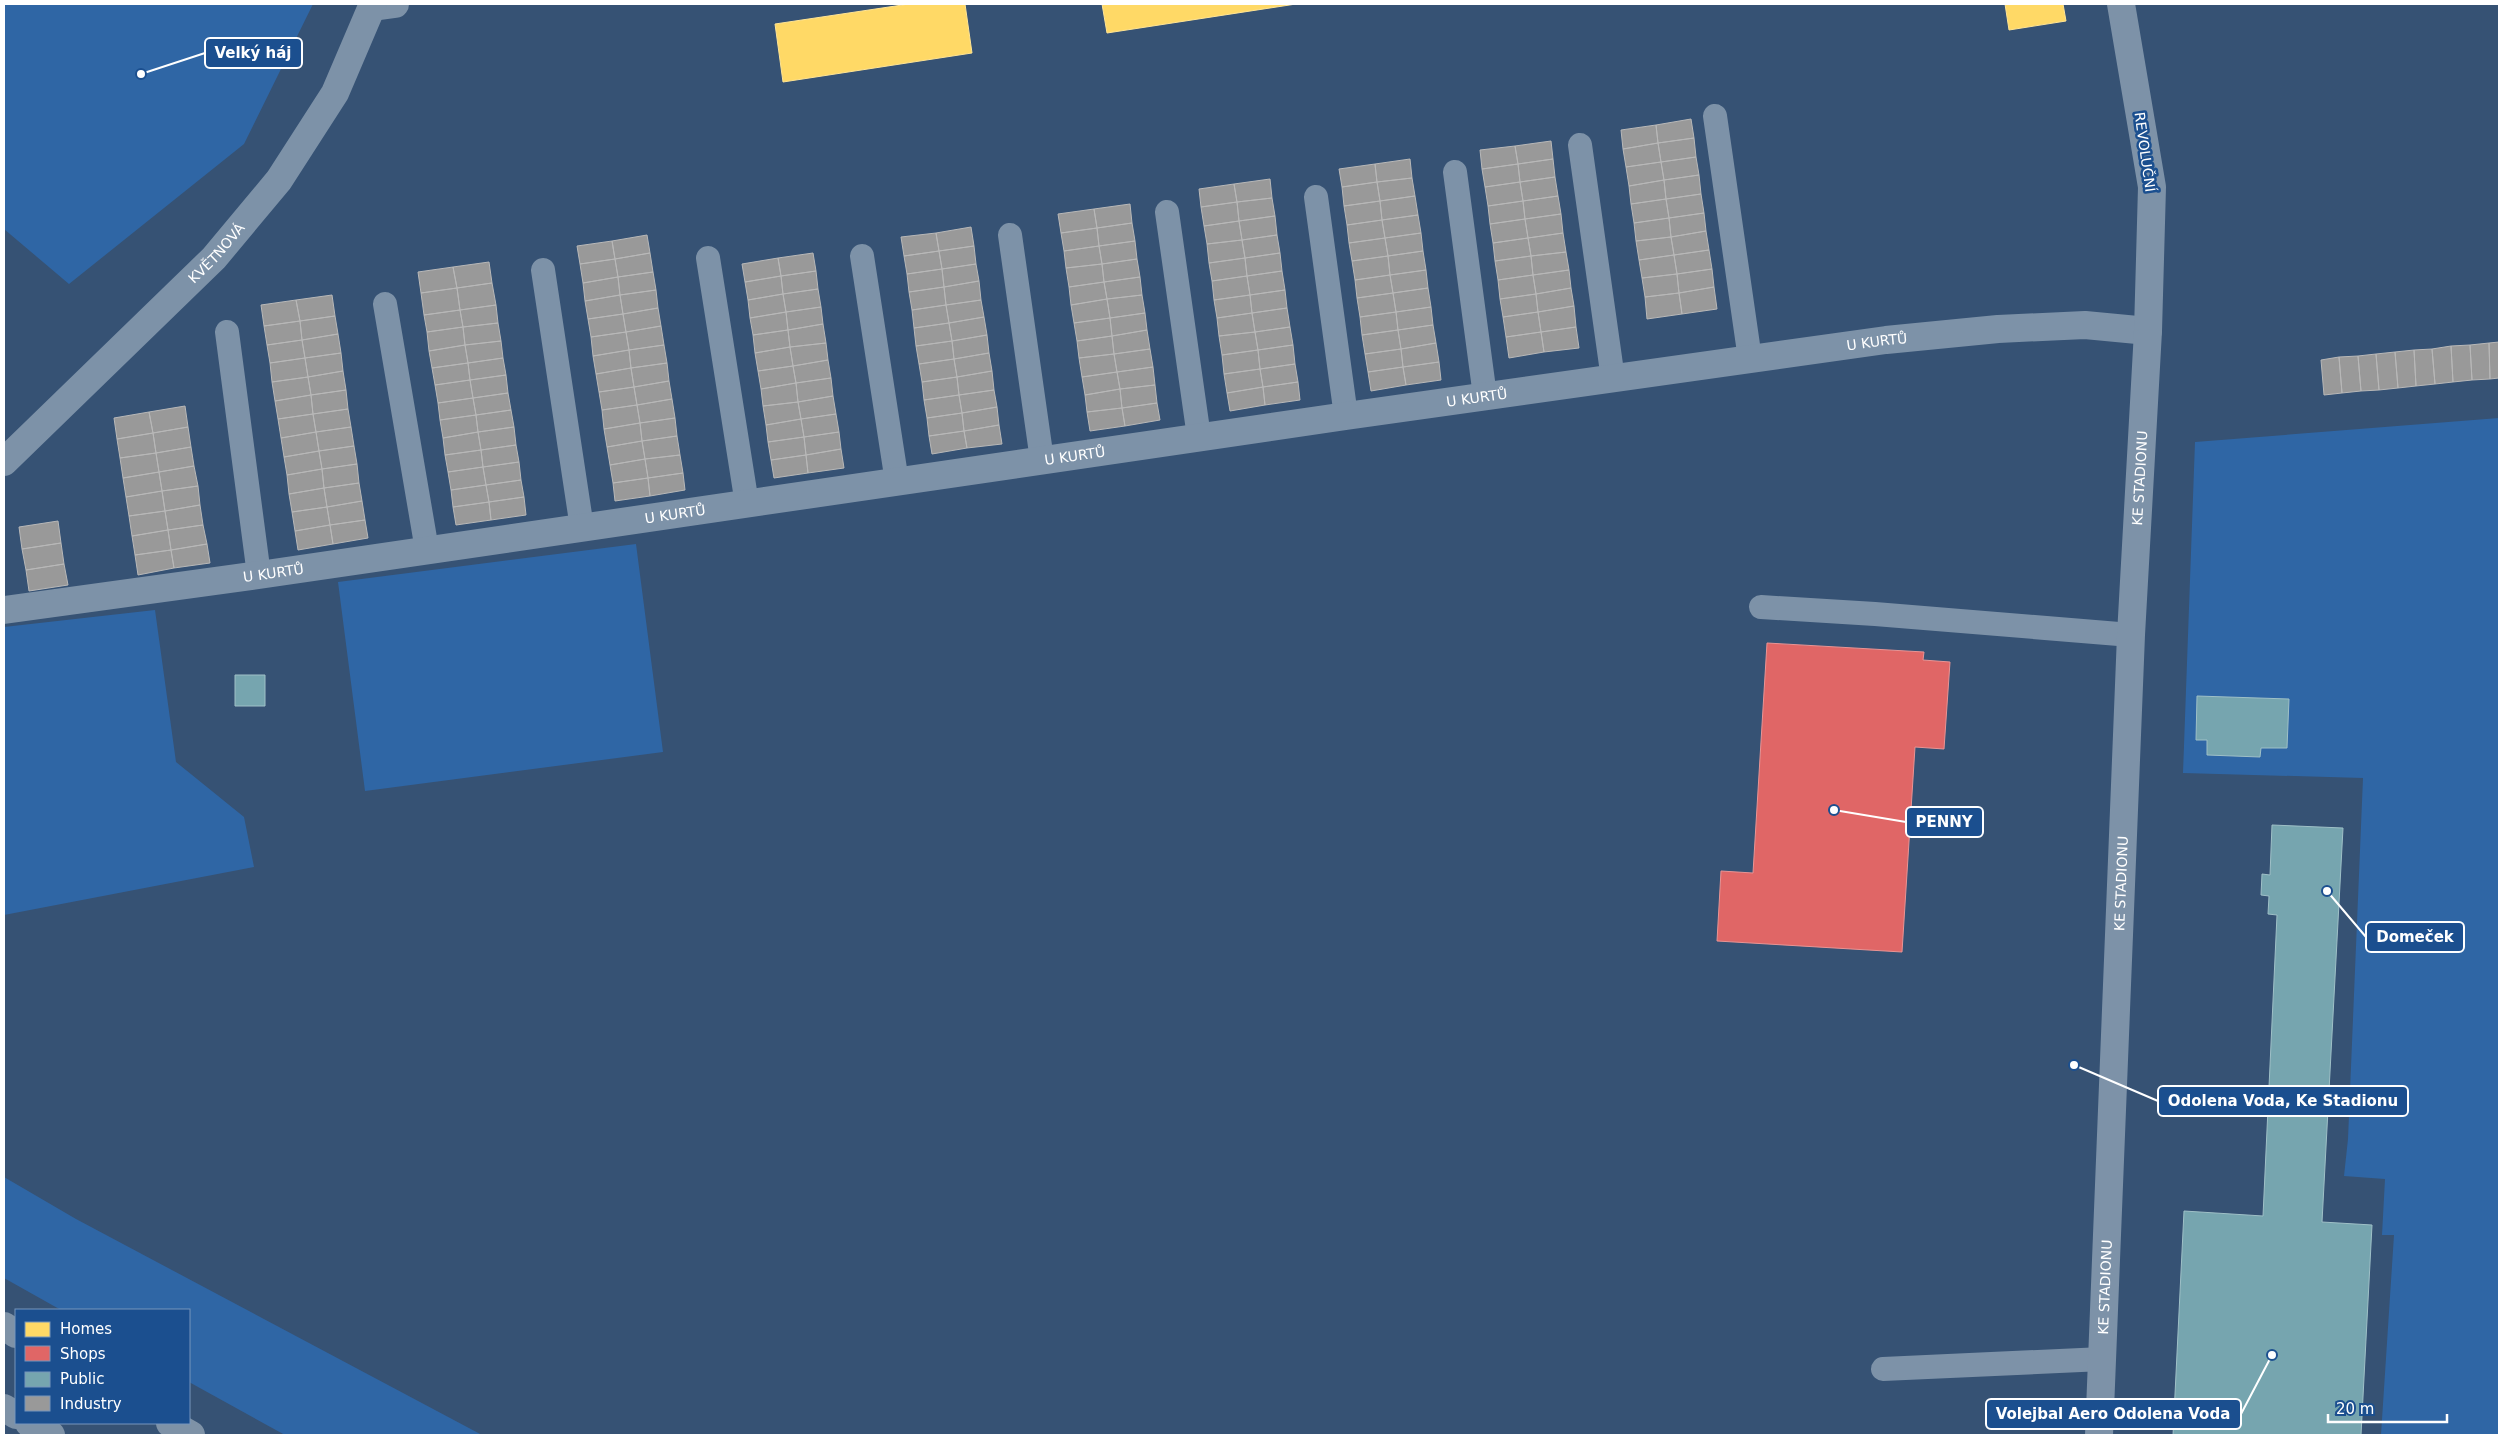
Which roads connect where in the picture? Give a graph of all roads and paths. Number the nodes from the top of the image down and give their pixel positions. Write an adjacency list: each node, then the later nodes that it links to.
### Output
1 (2121, 4): 14 (street, REVOLUČNÍ)
2 (380, 5): 21 (street, KVĚTNOVÁ)
3 (1715, 116): 15 (lane)
4 (1580, 145): 16 (lane)
5 (1455, 172): 17 (lane)
6 (1316, 197): 18 (lane)
7 (1167, 212): 19 (lane)
8 (1010, 234): 20 (lane)
9 (862, 256): 22 (lane)
10 (708, 258): 23 (lane)
11 (543, 270): 24 (lane)
12 (385, 304): 25 (lane)
13 (227, 332): 26 (lane)
14 (2148, 332): 15 (street, U KURTŮ); 29 (street, KE STADIONU)
15 (1750, 359): 16 (street, U KURTŮ)
16 (1613, 379): 17 (street, U KURTŮ)
17 (1485, 396): 18 (street, U KURTŮ)
18 (1346, 416): 19 (street, U KURTŮ)
19 (1199, 437): 20 (street, U KURTŮ)
20 (1042, 460): 22 (street, U KURTŮ)
21 (4, 462)
22 (897, 482): 23 (street, U KURTŮ)
23 (746, 504): 24 (street, U KURTŮ)
24 (582, 528): 25 (street, U KURTŮ)
25 (427, 550): 26 (street, U KURTŮ)
26 (259, 575): 28 (street, U KURTŮ)
27 (1761, 607): 29 (lane)
28 (4, 610)
29 (2132, 636): 32 (street, KE STADIONU)
30 (4, 1326): 31 (highway)
31 (15, 1333)
32 (2103, 1359): 33 (lane); 40 (street, KE STADIONU)
33 (1883, 1369)
34 (4, 1408): 35 (highway)
35 (15, 1414)
36 (31, 1424): 38 (highway)
37 (172, 1424): 39 (highway)
38 (51, 1435)
39 (191, 1435)
40 (2100, 1435)

